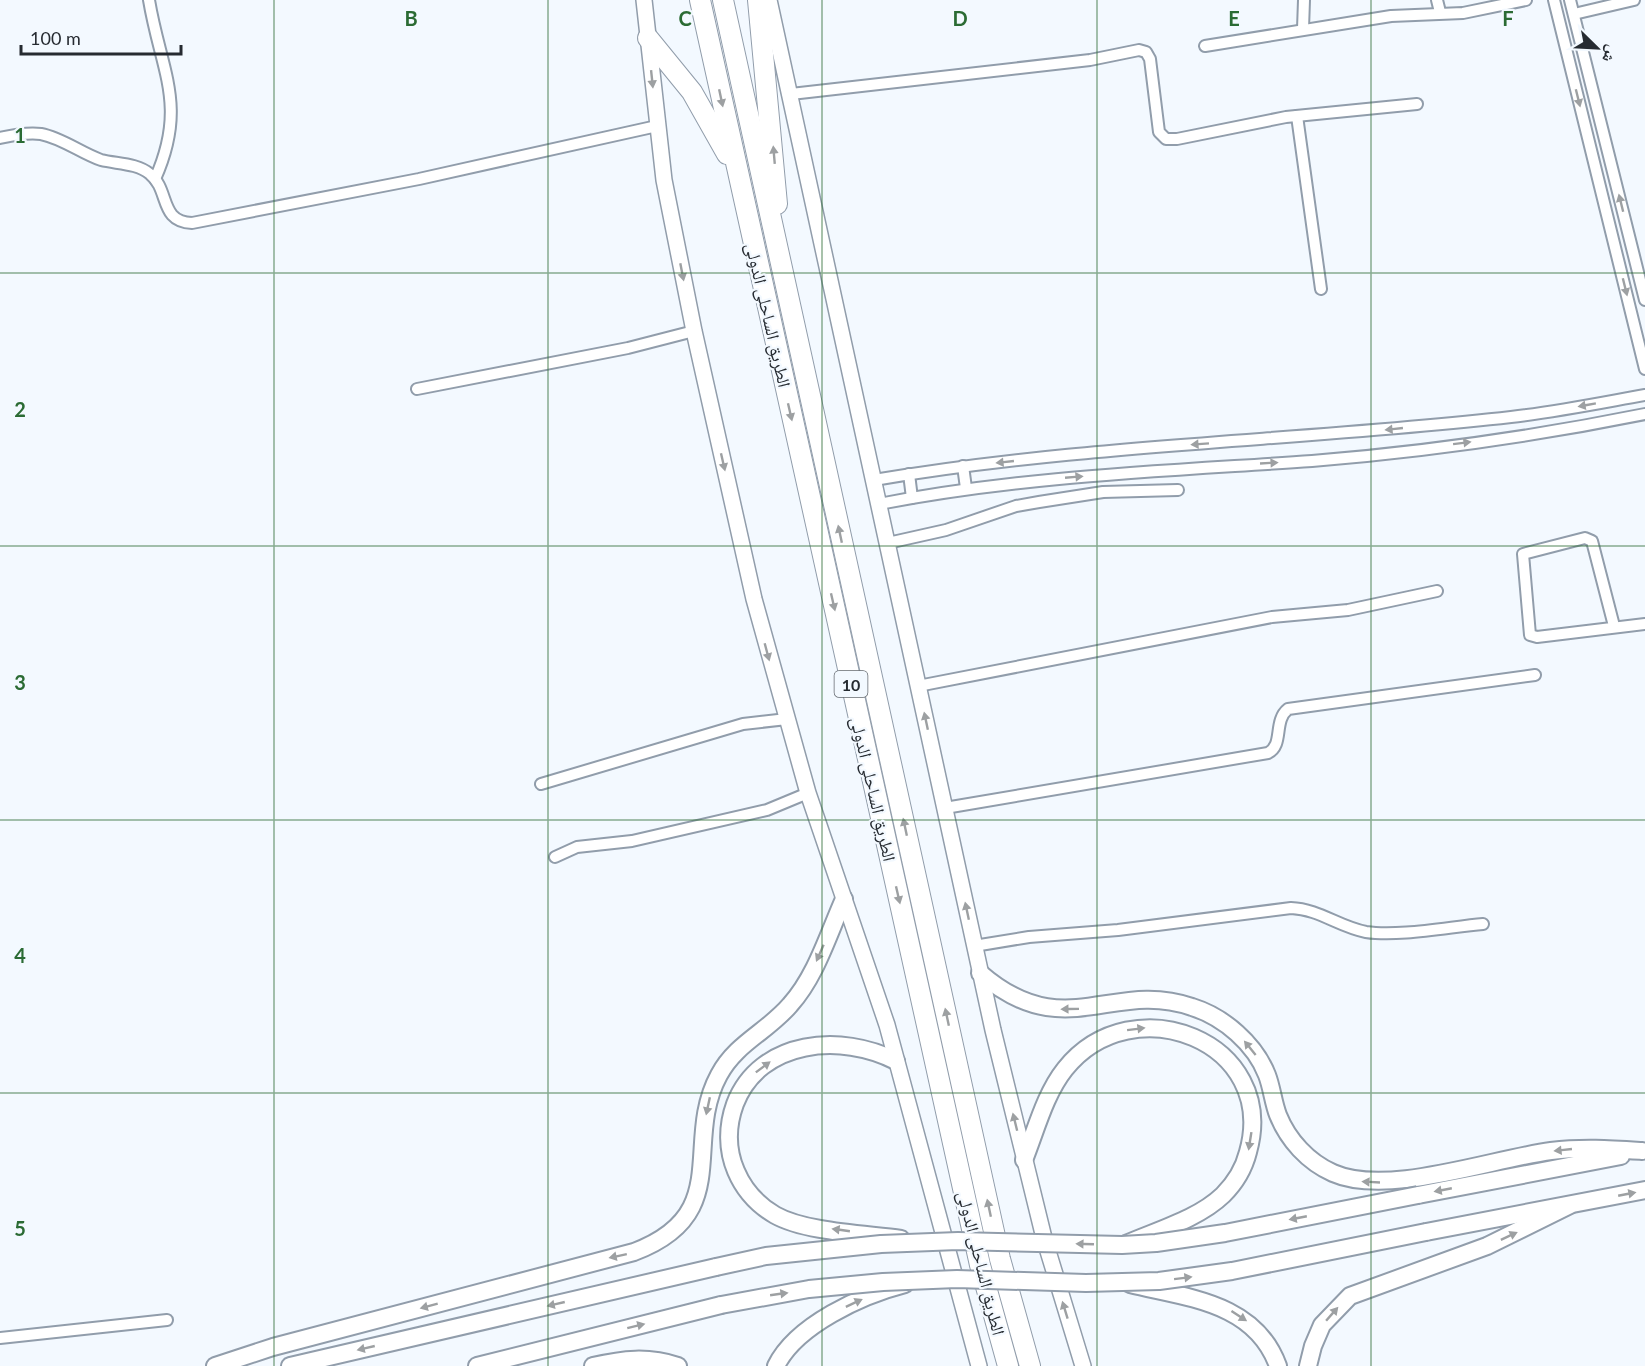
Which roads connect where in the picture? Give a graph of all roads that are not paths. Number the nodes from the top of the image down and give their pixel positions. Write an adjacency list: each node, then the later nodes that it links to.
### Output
1 (149, 0): 23 (street)
2 (644, 0): 15 (street)
3 (700, 0): 22 (highway, الطريق الساحلى الدولى / 10, one-way to 22)
4 (723, 0): 24 (highway, الطريق الساحلى الدولى / 10)
5 (758, 0): 24 (highway, one-way to 5)
6 (769, 0): 17 (street)
7 (1304, 0): 14 (street)
8 (1437, 0): 13 (street)
9 (1526, 0): 13 (street)
10 (1634, 0): 12 (street)
11 (1555, 4): 12 (street); 28 (street, one-way to 28)
12 (1572, 6): 26 (street, one-way to 12)
13 (1440, 12): 14 (street)
14 (1304, 29): 16 (street)
15 (648, 38): 20 (street, one-way to 20); 22 (highway)
16 (1205, 46)
17 (790, 94): 19 (street); 36 (street)
18 (1417, 104): 19 (street)
19 (1298, 116): 25 (street)
20 (657, 126): 23 (street); 27 (street, one-way to 27)
21 (0, 138): 23 (street)
22 (736, 167): 74 (highway, الطريق الساحلى الدولى / 10, one-way to 74)
23 (155, 179)
24 (778, 255): 75 (highway, الطريق الساحلى الدولى / 10, one-way to 24)
25 (1321, 289)
26 (1645, 300)
27 (694, 331): 29 (street); 47 (street, one-way to 47)
28 (1645, 369)
29 (417, 389)
30 (1645, 395): 32 (street, one-way to 32)
31 (1645, 414): 33 (street)
32 (1512, 417): 33 (street); 34 (street, one-way to 34)
33 (1515, 437): 37 (street, one-way to 33)
34 (963, 466): 35 (street); 37 (street)
35 (909, 474): 36 (street); 39 (street)
36 (874, 480): 40 (street)
37 (966, 488): 39 (street)
38 (1178, 490): 41 (street)
39 (912, 498): 40 (street)
40 (879, 504): 41 (street)
41 (888, 543): 46 (street)
42 (1437, 591): 46 (street)
43 (1645, 624): 44 (street)
44 (1614, 626): 44 (street)
45 (1535, 675): 50 (street)
46 (918, 686): 50 (street, one-way to 46)
47 (787, 719): 48 (street); 49 (street)
48 (541, 784)
49 (808, 793): 51 (street); 52 (street)
50 (945, 808): 54 (street, one-way to 50)
51 (555, 858)
52 (844, 899): 56 (street); 67 (main road, one-way to 67)
53 (1483, 924): 54 (street)
54 (974, 946): 55 (street)
55 (980, 974): 57 (main road, one-way to 55); 58 (street, one-way to 55)
56 (896, 1061): 61 (main road, one-way to 56, bridge); 73 (street)
57 (1643, 1151): 62 (main road, one-way to 62, bridge)
58 (1024, 1160): 62 (main road, one-way to 62); 76 (street, one-way to 58)
59 (1645, 1190): 60 (main road, one-way to 59)
60 (1570, 1204): 64 (main road, one-way to 60, bridge); 78 (main road, one-way to 60)
61 (919, 1242): 62 (main road, one-way to 61, bridge); 68 (main road, one-way to 68, bridge)
62 (1122, 1245)
63 (920, 1280): 64 (main road, bridge); 69 (main road, one-way to 63, bridge); 72 (main road, one-way to 63, bridge)
64 (1123, 1283): 77 (main road, one-way to 77)
65 (167, 1320): 66 (street)
66 (0, 1338)
67 (215, 1366)
68 (290, 1366)
69 (477, 1366)
70 (593, 1366): 71 (main road)
71 (678, 1366)
72 (776, 1366)
73 (979, 1366)
74 (1008, 1366)
75 (1030, 1366)
76 (1083, 1366)
77 (1278, 1366)
78 (1308, 1366)

